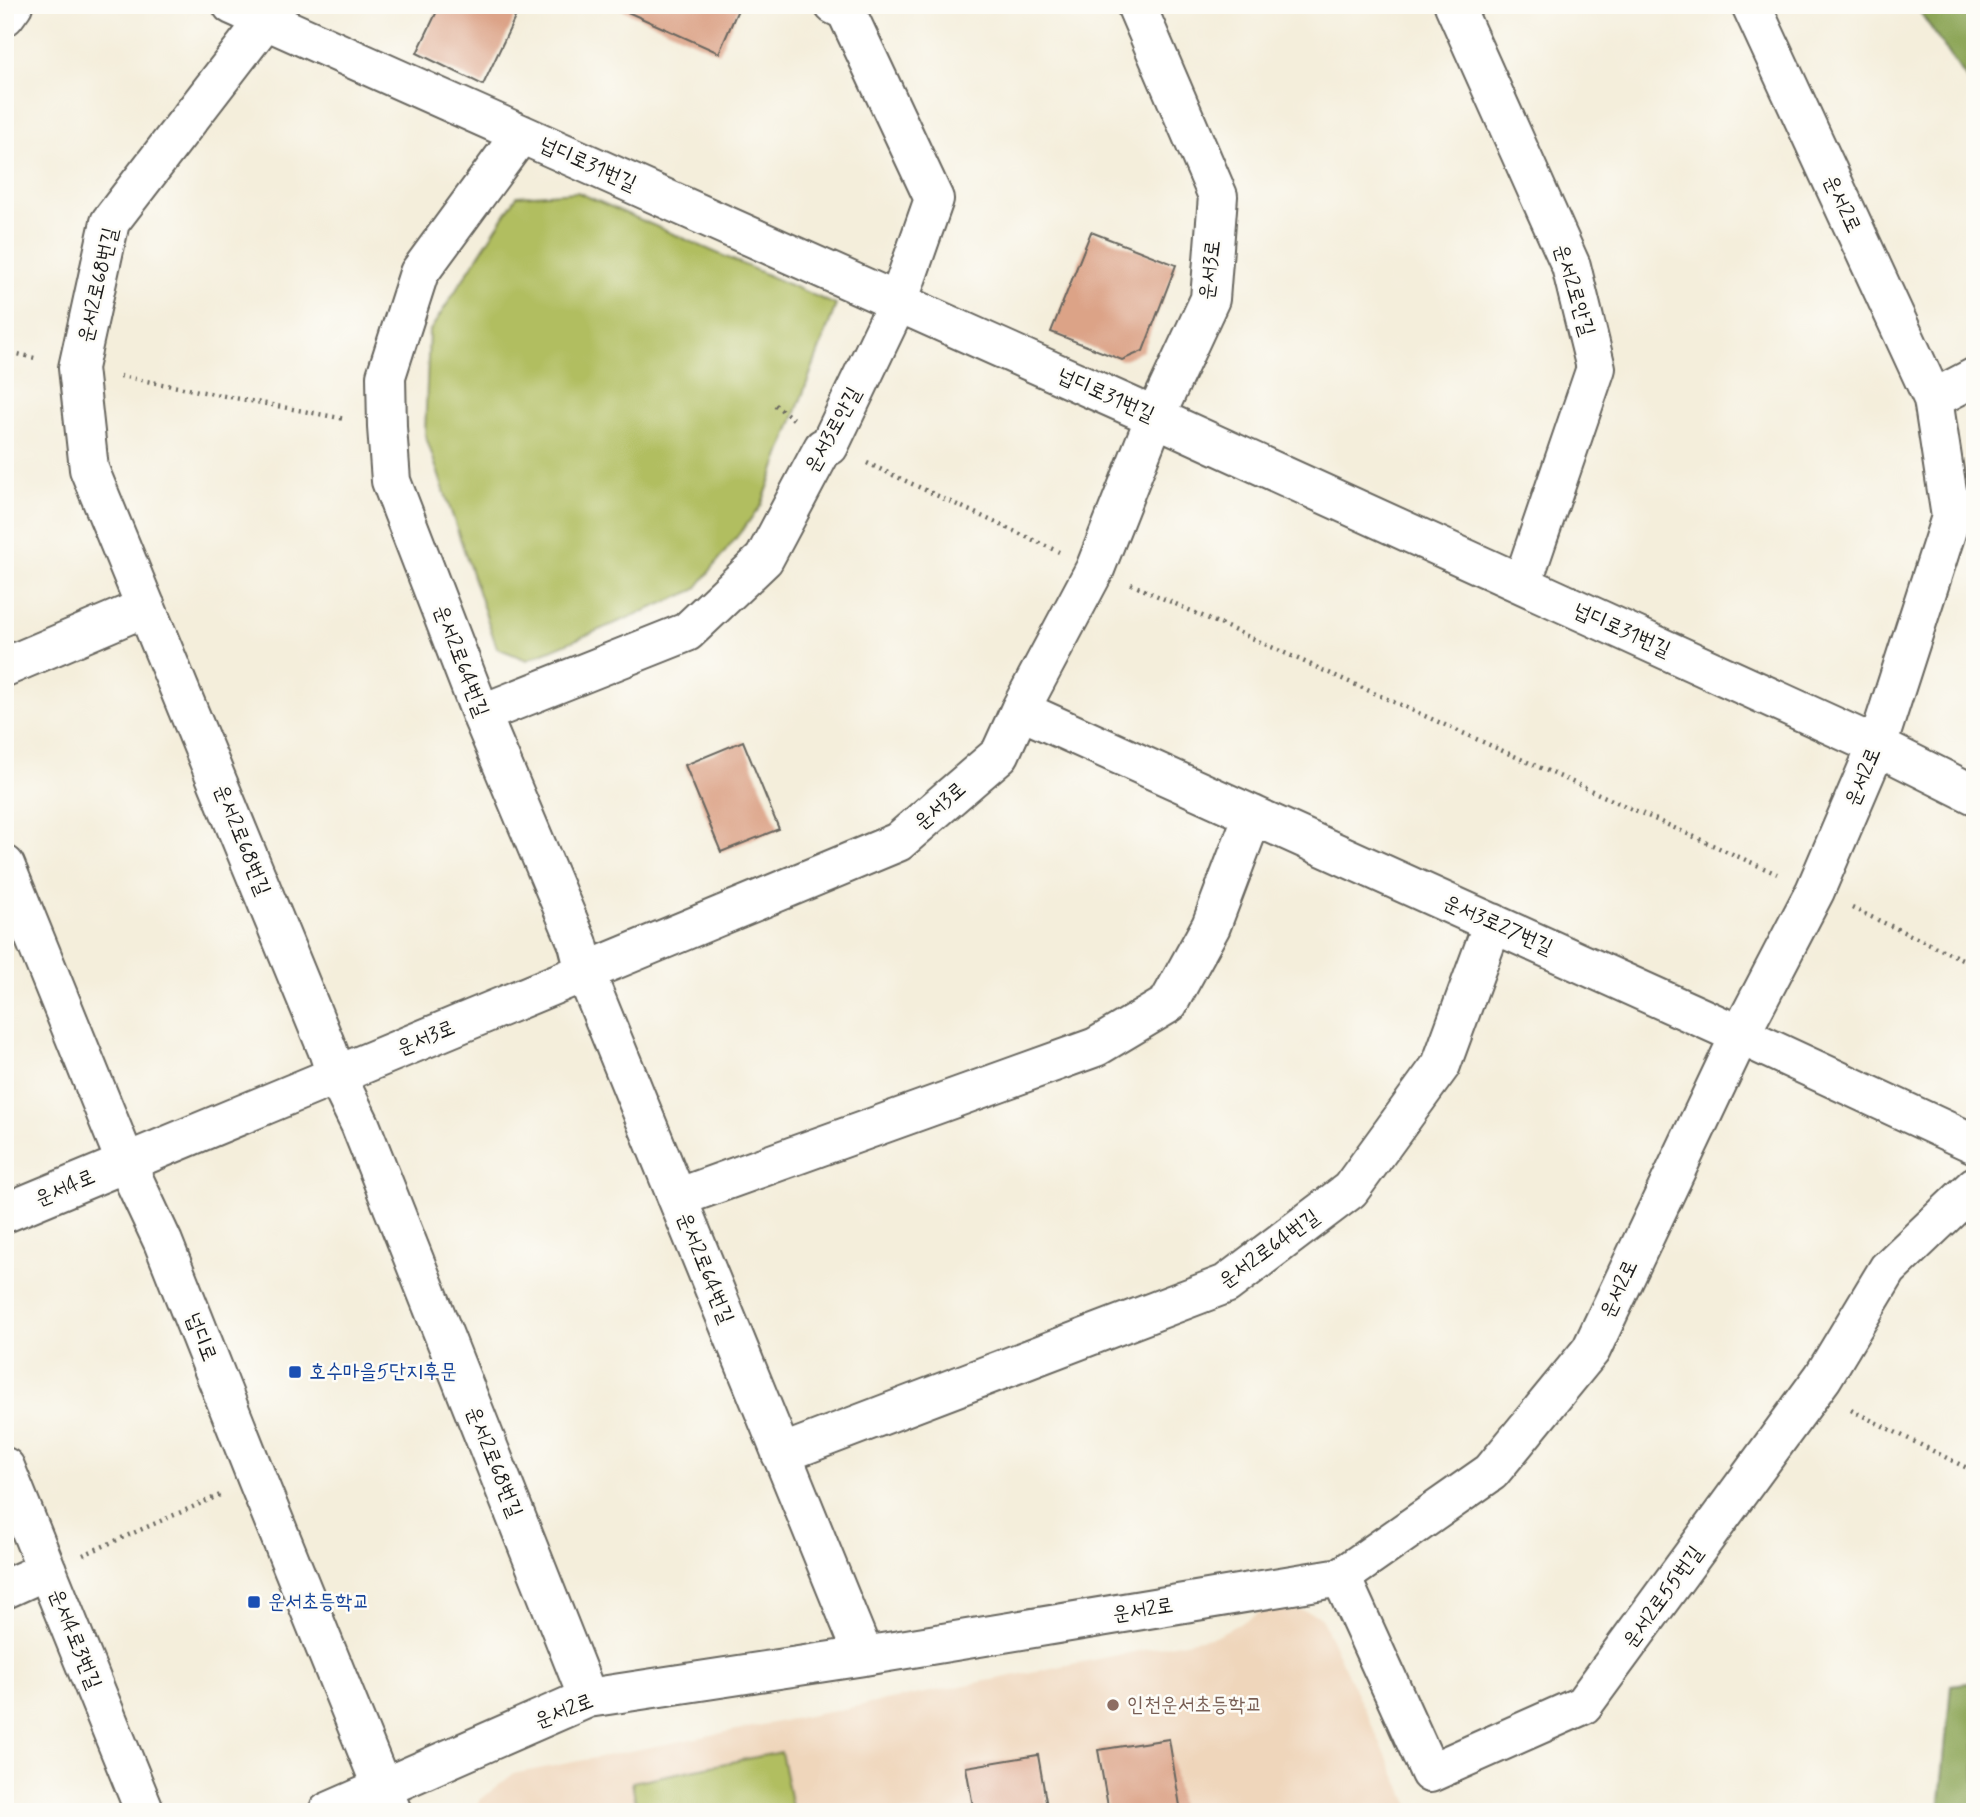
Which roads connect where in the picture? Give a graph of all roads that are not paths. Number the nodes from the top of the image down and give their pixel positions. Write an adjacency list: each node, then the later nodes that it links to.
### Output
1 (13, 5): 8 (street)
2 (232, 5): 7 (street, 넙디로31번길)
3 (834, 5): 10 (street, 운서3로안길)
4 (1136, 5): 13 (street, 운서3로)
5 (1454, 5): 14 (street, 운서2로안길)
6 (1751, 5): 12 (street, 운서2로)
7 (272, 13): 9 (street, 넙디로31번길); 15 (street, 운서2로68번길)
8 (5, 16)
9 (521, 134): 10 (street, 넙디로31번길); 18 (street, 운서2로64번길)
10 (898, 302): 13 (street, 넙디로31번길); 18 (street, 운서3로안길)
11 (1975, 377): 12 (street)
12 (1933, 400): 19 (street, 운서2로)
13 (1155, 417): 14 (street, 넙디로31번길); 17 (street, 운서3로)
14 (1522, 584): 19 (street, 넙디로31번길)
15 (146, 607): 16 (street); 26 (street, 운서2로68번길)
16 (5, 667)
17 (1020, 710): 21 (street, 운서3로27번길); 24 (street, 운서3로)
18 (481, 714): 24 (street, 운서2로64번길)
19 (1877, 746): 20 (street, 넙디로31번길); 25 (street, 운서2로)
20 (1975, 794)
21 (1253, 815): 23 (street, 운서3로27번길); 30 (street, 운서2로64번길)
22 (5, 865): 28 (street, 넙디로)
23 (1493, 923): 25 (street, 운서3로27번길); 32 (street, 운서2로64번길)
24 (585, 972): 26 (street, 운서3로); 30 (street, 운서2로64번길)
25 (1740, 1035): 27 (street, 운서3로27번길); 35 (street, 운서2로)
26 (337, 1076): 28 (street, 운서3로); 38 (street, 운서2로68번길)
27 (1975, 1144)
28 (126, 1163): 31 (street, 운서4로); 39 (street, 넙디로)
29 (1975, 1186): 35 (street, 운서2로55번길)
30 (677, 1198): 32 (street, 운서2로64번길)
31 (5, 1213)
32 (781, 1454): 37 (street, 운서2로64번길)
33 (5, 1467): 34 (street, 운서4로3번길)
34 (47, 1570): 36 (street); 40 (street, 운서4로3번길)
35 (1341, 1577): 37 (street, 운서2로)
36 (5, 1589)
37 (864, 1656): 38 (street, 운서2로)
38 (588, 1698): 39 (street, 운서2로)
39 (387, 1800): 41 (street, 운서2로)
40 (145, 1812)
41 (328, 1812)

